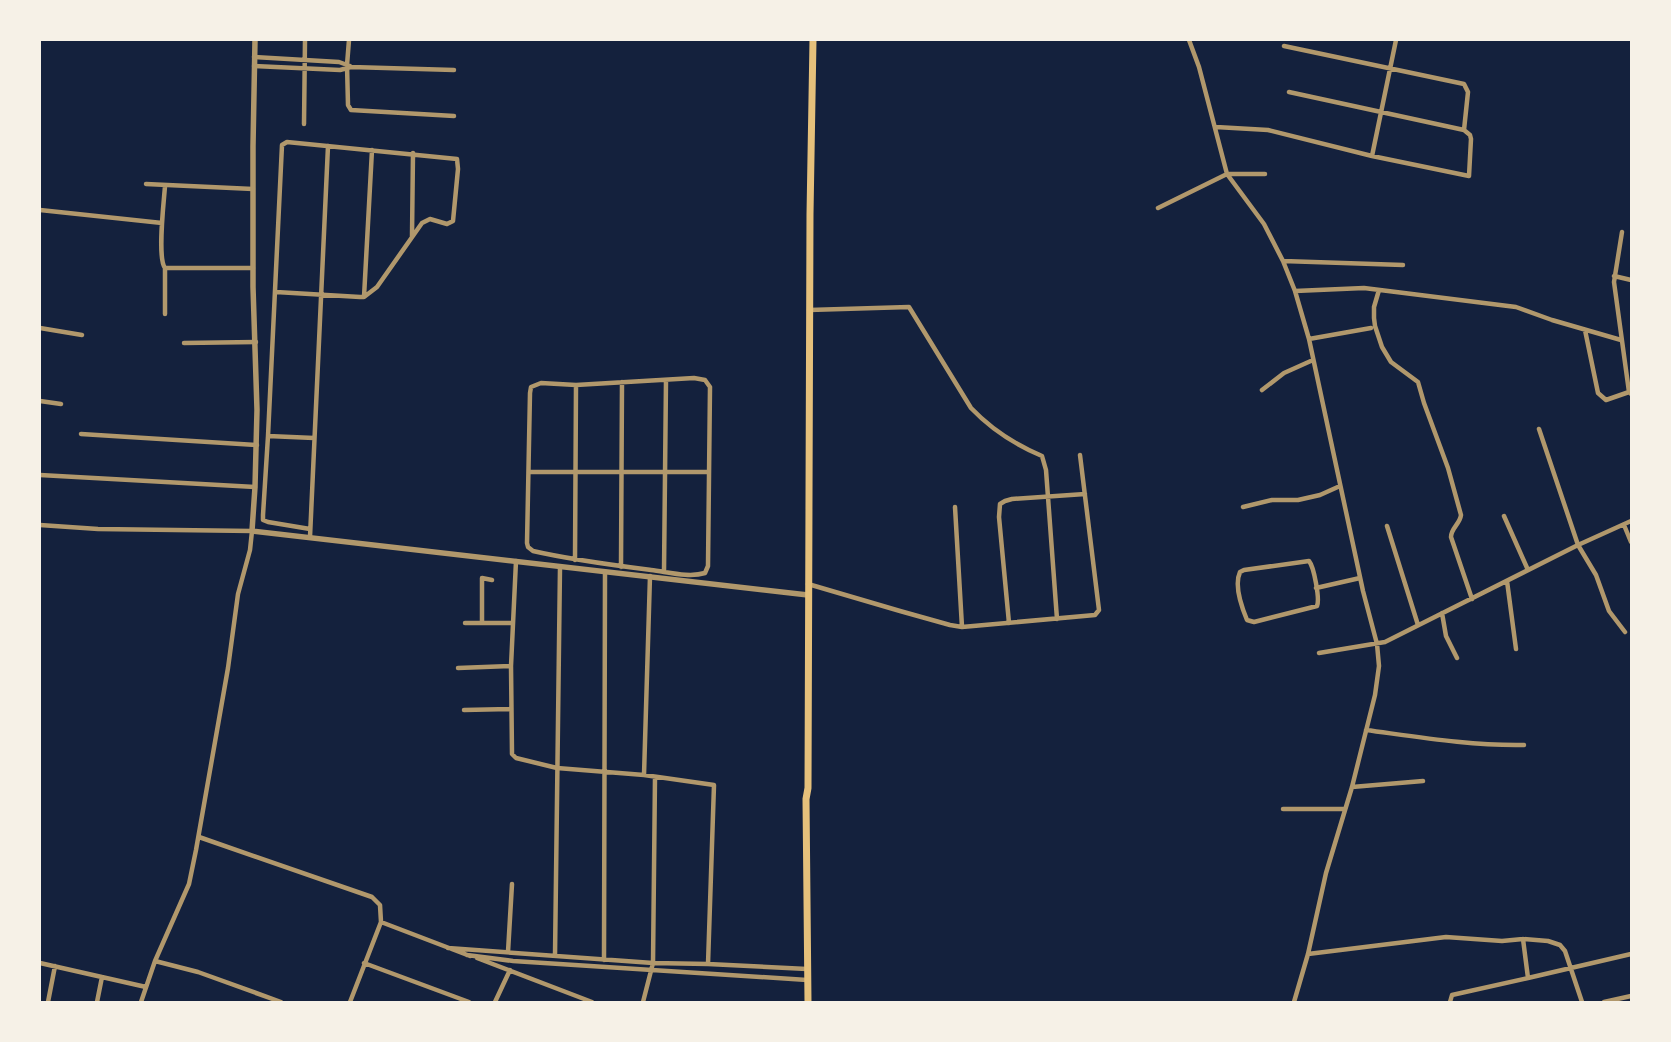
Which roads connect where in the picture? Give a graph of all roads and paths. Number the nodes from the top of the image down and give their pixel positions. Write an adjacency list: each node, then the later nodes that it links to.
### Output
1 (254, 40): 8 (street)
2 (305, 40): 9 (street)
3 (349, 40): 11 (street)
4 (813, 40): 46 (main road)
5 (1189, 40): 19 (street)
6 (1396, 40): 13 (street)
7 (1284, 46): 13 (street)
8 (254, 57): 9 (street); 10 (street)
9 (304, 60): 11 (street); 12 (street)
10 (254, 66): 12 (street); 29 (street)
11 (348, 67): 12 (street); 14 (street); 17 (street)
12 (304, 69): 18 (street)
13 (1391, 69): 16 (street); 20 (street)
14 (454, 70)
15 (1289, 92): 16 (street)
16 (1381, 112): 20 (street); 24 (street)
17 (454, 116)
18 (304, 124)
19 (1216, 127): 24 (street); 25 (street)
20 (1464, 130): 24 (street)
21 (328, 146): 22 (street); 43 (street); 44 (street)
22 (372, 150): 23 (street); 45 (street)
23 (413, 153): 34 (street); 34 (street)
24 (1372, 156)
25 (1227, 174): 26 (street); 30 (street); 35 (street)
26 (1265, 174)
27 (146, 184): 28 (street)
28 (165, 186): 29 (street); 32 (street)
29 (253, 189): 38 (street)
30 (1158, 208)
31 (40, 210): 32 (street)
32 (162, 223): 37 (street)
33 (1622, 232): 39 (street)
34 (412, 237): 45 (street)
35 (1283, 261): 36 (street); 42 (street)
36 (1403, 265)
37 (165, 268): 38 (street); 47 (street)
38 (253, 268): 54 (street)
39 (1614, 276): 40 (street); 53 (street)
40 (1631, 280)
41 (1379, 290): 42 (street); 50 (street); 107 (street)
42 (1294, 291): 52 (street)
43 (276, 292): 44 (street); 66 (street)
44 (321, 296): 45 (street); 67 (street)
45 (364, 297)
46 (809, 310): 79 (street); 104 (main road)
47 (165, 314)
48 (40, 328): 51 (street)
49 (1372, 328): 52 (street)
50 (1586, 330): 53 (street); 61 (street)
51 (82, 335)
52 (1308, 339): 56 (street)
53 (1621, 340): 61 (street)
54 (256, 342): 55 (street); 68 (street)
55 (184, 343)
56 (1313, 360): 60 (street); 76 (street)
57 (666, 380): 58 (street); 73 (street); 74 (street)
58 (622, 382): 59 (street); 72 (street)
59 (576, 385): 70 (street); 71 (street)
60 (1262, 390)
61 (1630, 393)
62 (40, 401): 63 (street)
63 (61, 404)
64 (1539, 430): 91 (street)
65 (81, 434): 68 (street)
66 (268, 436): 67 (street); 88 (street)
67 (314, 438): 88 (street)
68 (256, 446): 77 (street)
69 (1080, 455): 78 (street)
70 (529, 472): 71 (street); 92 (street)
71 (576, 472): 72 (street); 92 (street)
72 (621, 472): 73 (street); 94 (street)
73 (665, 472): 74 (street); 98 (street)
74 (709, 472): 98 (street)
75 (40, 475): 77 (street)
76 (1340, 486): 81 (street); 101 (street)
77 (255, 487): 87 (street)
78 (1085, 494): 79 (street); 109 (street)
79 (1047, 497): 109 (street); 113 (street)
80 (955, 506): 115 (street)
81 (1243, 507)
82 (1504, 516): 96 (street)
83 (1631, 521): 85 (street)
84 (40, 525): 87 (street)
85 (1624, 525): 90 (street); 91 (street)
86 (1387, 526): 114 (street)
87 (252, 530): 89 (street); 135 (street)
88 (310, 530): 89 (street)
89 (310, 537): 93 (street)
90 (1631, 542)
91 (1578, 544): 96 (street); 116 (street)
92 (575, 560): 94 (street)
93 (516, 561): 95 (street); 112 (street)
94 (621, 566): 98 (street); 99 (street)
95 (560, 567): 97 (street); 127 (street)
96 (1528, 570): 103 (street)
97 (605, 572): 99 (street); 128 (street)
98 (664, 572)
99 (621, 574): 100 (street)
100 (650, 576): 106 (street); 129 (street)
101 (1360, 578): 105 (street); 117 (street)
102 (492, 580): 111 (street)
103 (1506, 581): 107 (street); 118 (street)
104 (808, 584): 106 (main road); 115 (street)
105 (1316, 588): 105 (street)
106 (808, 595): 153 (main road)
107 (1472, 598): 108 (street)
108 (1442, 614): 114 (street); 120 (street)
109 (1057, 618): 113 (street)
110 (465, 623): 111 (street)
111 (482, 623): 112 (street)
112 (513, 623): 121 (street)
113 (1009, 623): 115 (street)
114 (1418, 625): 117 (street)
115 (962, 627)
116 (1625, 632)
117 (1377, 644): 119 (street); 125 (street)
118 (1516, 649)
119 (1319, 653)
120 (1457, 658)
121 (511, 666): 122 (street); 123 (street)
122 (458, 668)
123 (511, 709): 124 (street); 127 (street)
124 (464, 710)
125 (1366, 730): 126 (street); 132 (street)
126 (1524, 745)
127 (557, 768): 128 (street); 144 (street)
128 (603, 773): 129 (street); 145 (street)
129 (644, 775): 130 (street)
130 (655, 777): 149 (street); 150 (street)
131 (1423, 781): 132 (street)
132 (1352, 787): 134 (street)
133 (1283, 809): 134 (street)
134 (1345, 809): 141 (street)
135 (198, 837): 137 (street); 146 (street)
136 (512, 884): 140 (street)
137 (381, 922): 139 (street); 147 (street)
138 (1524, 939): 141 (street); 152 (street); 157 (street)
139 (448, 948): 140 (street); 143 (street)
140 (508, 952): 144 (street)
141 (1308, 954): 171 (street)
142 (1631, 954): 152 (street)
143 (467, 955): 154 (street); 155 (street)
144 (555, 956): 145 (street)
145 (604, 960): 149 (street)
146 (155, 961): 159 (street); 164 (street)
147 (364, 962): 165 (street); 166 (street)
148 (40, 963): 151 (street)
149 (653, 963): 150 (street); 155 (street)
150 (708, 964): 153 (street)
151 (55, 966): 156 (street); 161 (street)
152 (1571, 968): 157 (street); 173 (street)
153 (807, 969): 158 (main road)
154 (510, 970): 167 (street); 168 (street)
155 (652, 970): 158 (street); 169 (street)
156 (102, 977): 159 (street); 162 (street)
157 (1528, 978): 172 (street)
158 (807, 980): 170 (main road)
159 (146, 988): 163 (street)
160 (1631, 996): 174 (street)
161 (48, 1002)
162 (97, 1002)
163 (141, 1002)
164 (281, 1002)
165 (350, 1002)
166 (469, 1002)
167 (495, 1002)
168 (592, 1002)
169 (643, 1002)
170 (808, 1002)
171 (1294, 1002)
172 (1450, 1002)
173 (1582, 1002)
174 (1604, 1002)

